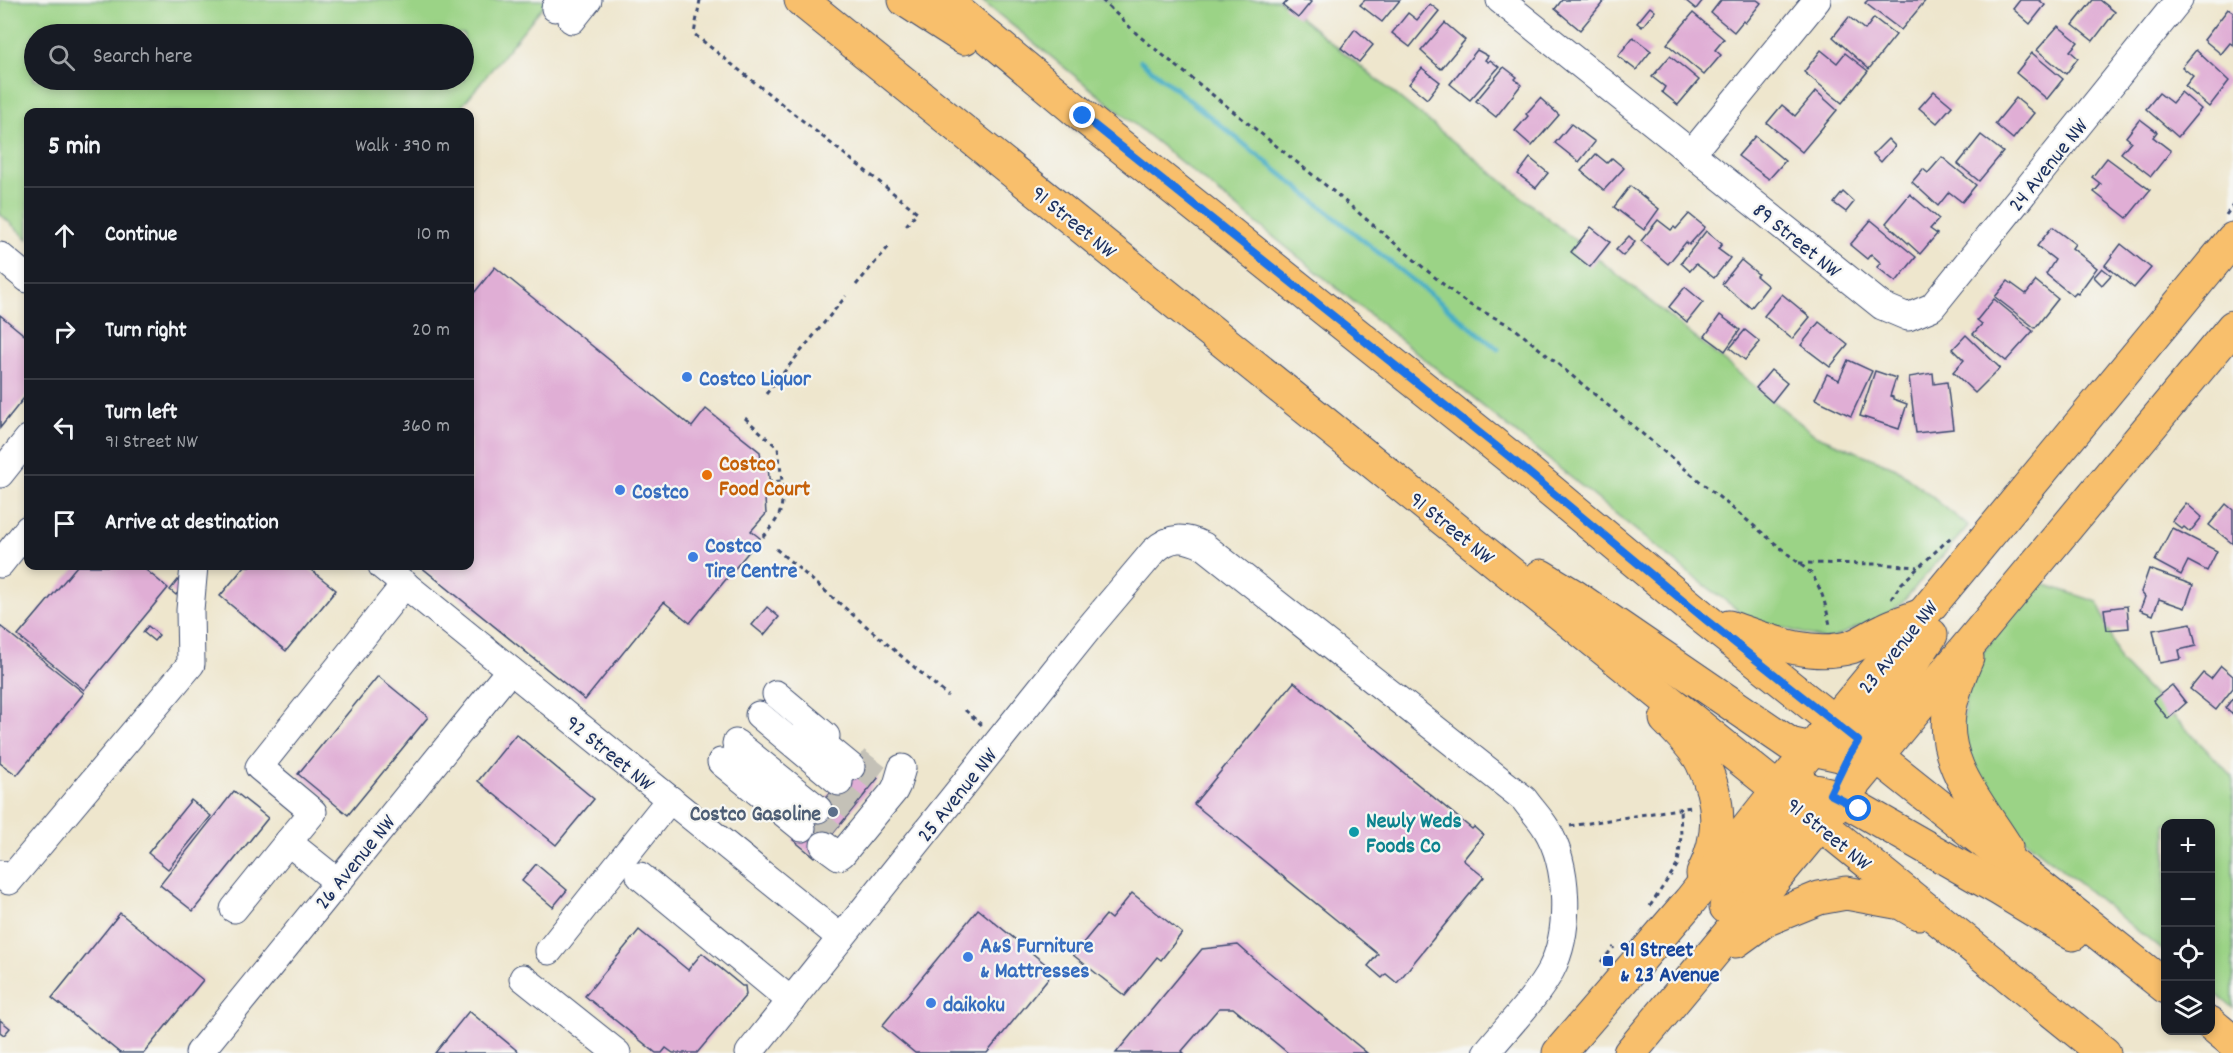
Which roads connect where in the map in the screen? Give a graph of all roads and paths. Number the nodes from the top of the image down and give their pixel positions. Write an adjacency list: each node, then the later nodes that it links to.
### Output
1 (700, 0): 11 (path)
2 (801, 0): 27 (main road, 91 Street NW)
3 (905, 0): 9 (main road)
4 (945, 0): 9 (main road)
5 (1102, 0): 31 (path)
6 (1500, 0): 10 (street, 89 Street NW)
7 (1817, 0): 10 (street)
8 (2179, 0): 18 (street, 24 Avenue NW)
9 (1083, 116): 38 (main road)
10 (1692, 154): 18 (street, 89 Street NW)
11 (904, 228)
12 (2233, 239): 22 (main road, 23 Avenue NW)
13 (891, 244): 16 (path)
14 (0, 256): 15 (street)
15 (24, 276)
16 (856, 285)
17 (846, 296): 20 (path)
18 (1908, 317)
19 (2233, 327): 41 (main road, 23 Avenue NW)
20 (766, 394)
21 (745, 418): 25 (path)
22 (2069, 436): 37 (main road, 23 Avenue NW); 46 (main road)
23 (24, 444): 24 (street)
24 (0, 474)
25 (782, 481): 26 (path); 29 (path)
26 (769, 482)
27 (1437, 514): 40 (main road, 91 Street NW); 46 (main road)
28 (24, 534): 32 (street)
29 (763, 537)
30 (776, 549): 43 (path)
31 (1797, 563): 33 (path); 39 (path)
32 (0, 564)
33 (1919, 567)
34 (194, 570): 53 (street)
35 (387, 570): 36 (street, 92 Street NW)
36 (405, 584): 42 (street, 92 Street NW); 51 (street)
37 (1923, 614): 38 (main road); 46 (main road, 23 Avenue NW)
38 (1706, 620): 46 (main road)
39 (1830, 625)
40 (1591, 638): 49 (main road, 91 Street NW); 56 (main road)
41 (1974, 638): 46 (main road, 23 Avenue NW); 52 (main road)
42 (510, 670): 48 (street, 92 Street NW); 55 (street, 26 Avenue NW)
43 (948, 696)
44 (965, 710): 45 (path)
45 (985, 728)
46 (1843, 746): 49 (main road); 49 (main road, 23 Avenue NW); 52 (main road)
47 (831, 792): 47 (street)
48 (670, 799): 60 (street, 92 Street NW); 62 (street)
49 (1812, 800): 56 (main road, 23 Avenue NW); 59 (main road, 91 Street NW); 64 (main road, 23 Avenue NW); 67 (main road); 76 (main road)
50 (1548, 830): 58 (path); 60 (street, 25 Avenue NW); 74 (street)
51 (288, 842): 55 (street); 57 (street)
52 (2022, 871): 66 (main road)
53 (0, 874)
54 (640, 876): 68 (street)
55 (338, 882): 71 (street, 26 Avenue NW)
56 (1690, 901): 75 (main road, 23 Avenue NW)
57 (234, 909)
58 (1646, 913)
59 (1960, 937): 64 (main road); 78 (main road, 91 Street NW)
60 (841, 938): 68 (street, 25 Avenue NW)
61 (1620, 941): 63 (path)
62 (549, 951)
63 (1600, 965)
64 (1703, 966): 77 (main road, 23 Avenue NW)
65 (523, 978): 72 (street)
66 (2161, 983)
67 (2161, 991)
68 (791, 1001): 73 (street, 25 Avenue NW)
69 (2215, 1026): 70 (main road)
70 (2233, 1042)
71 (199, 1053)
72 (617, 1053)
73 (749, 1053)
74 (1486, 1053)
75 (1559, 1053)
76 (1624, 1053)
77 (1630, 1053)
78 (2104, 1053)

